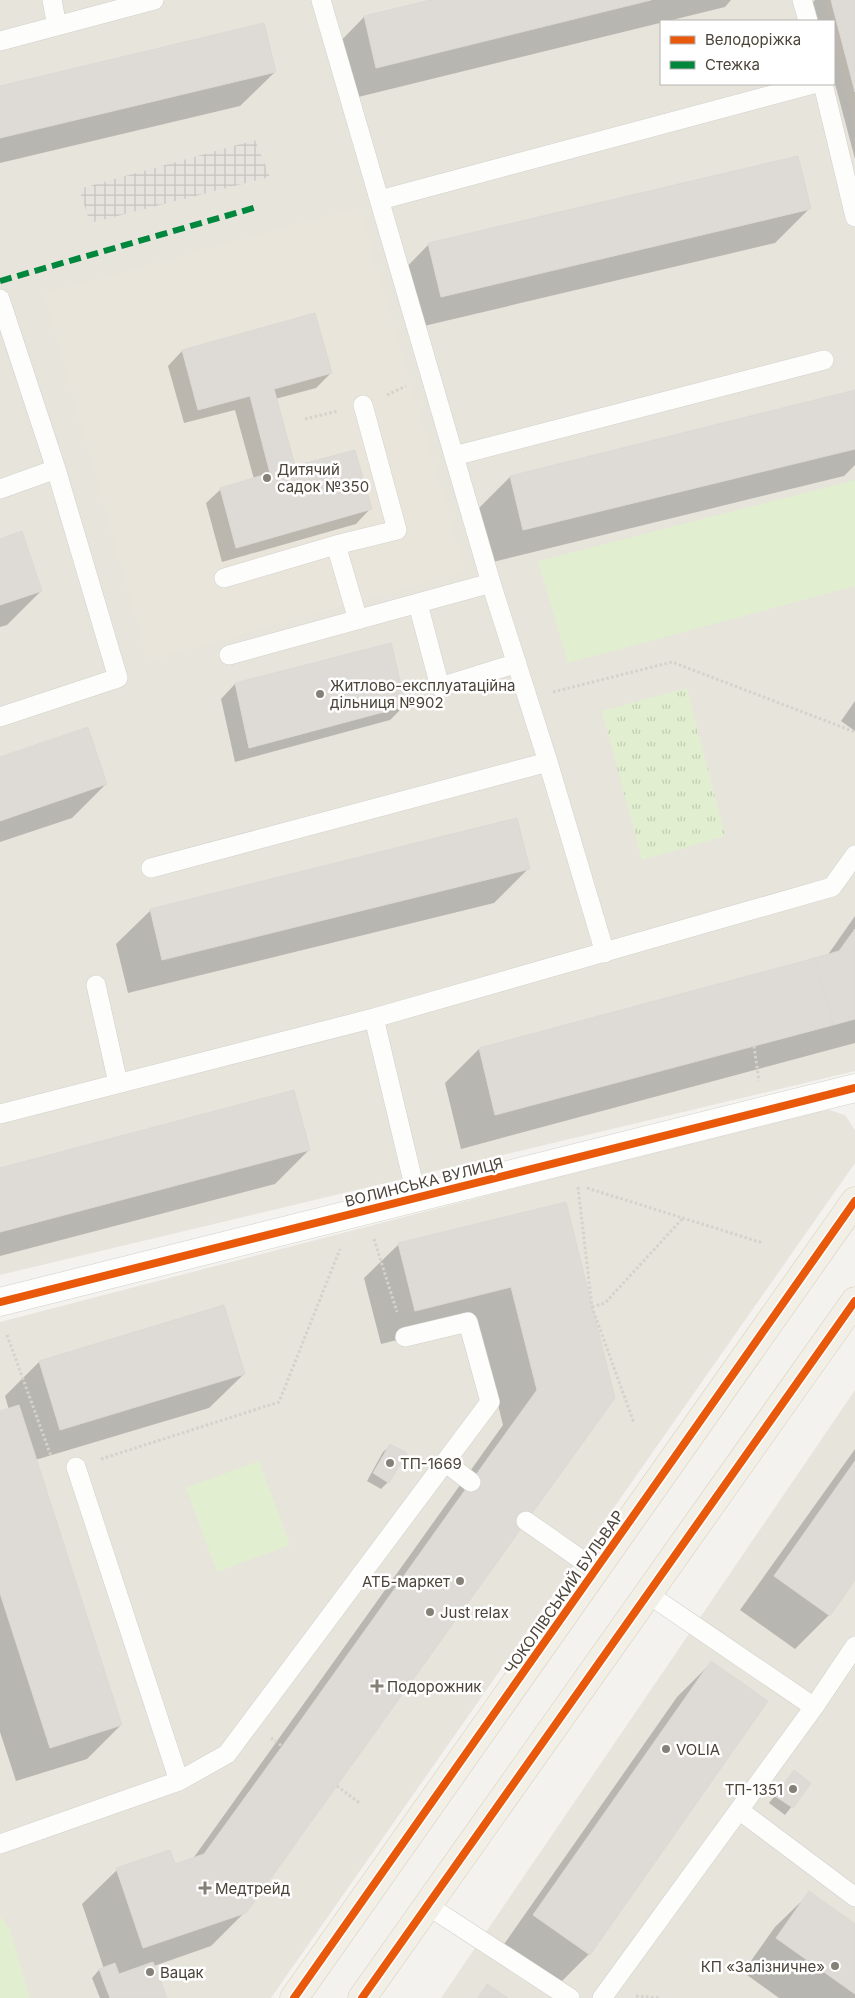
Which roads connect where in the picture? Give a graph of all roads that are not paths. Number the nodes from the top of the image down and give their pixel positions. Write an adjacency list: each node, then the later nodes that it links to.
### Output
1 (52, 0): 6 (lane)
2 (154, 0): 6 (lane)
3 (321, 0): 10 (lane)
4 (802, 0): 5 (lane)
5 (808, 20)
6 (57, 26): 7 (lane)
7 (0, 41)
8 (808, 85): 10 (lane)
9 (823, 85): 11 (lane)
10 (380, 200): 15 (lane)
11 (855, 217)
12 (0, 299): 16 (lane)
13 (824, 360): 15 (lane)
14 (363, 405): 18 (lane)
15 (454, 456): 20 (lane)
16 (56, 469): 17 (lane); 25 (lane)
17 (0, 489)
18 (336, 545): 19 (lane); 22 (lane)
19 (224, 578)
20 (491, 583): 21 (lane); 24 (lane)
21 (418, 604): 22 (lane); 24 (lane)
22 (358, 620): 23 (lane)
23 (229, 655)
24 (517, 663): 26 (lane)
25 (0, 717)
26 (548, 762): 28 (lane); 29 (lane)
27 (855, 855): 29 (lane)
28 (151, 868)
29 (605, 952): 31 (lane)
30 (96, 985): 32 (lane)
31 (374, 1018): 32 (lane); 35 (lane)
32 (118, 1083): 34 (lane)
33 (855, 1088): 35 (street, ВОЛИНСЬКА ВУЛИЦЯ)
34 (0, 1114)
35 (417, 1198): 38 (street, ВОЛИНСЬКА ВУЛИЦЯ)
36 (855, 1201): 44 (main road, ЧОКОЛІВСЬКИЙ БУЛЬВАР)
37 (855, 1301): 45 (main road)
38 (0, 1302)
39 (405, 1336): 40 (lane)
40 (445, 1462): 42 (lane); 48 (lane)
41 (76, 1467): 48 (lane)
42 (471, 1482)
43 (526, 1521): 44 (lane)
44 (596, 1570): 53 (main road, ЧОКОЛІВСЬКИЙ БУЛЬВАР)
45 (648, 1594): 47 (lane); 52 (main road)
46 (855, 1646): 47 (lane)
47 (814, 1707): 49 (lane)
48 (179, 1781): 50 (lane)
49 (739, 1810): 51 (lane); 56 (lane)
50 (0, 1844)
51 (855, 1897)
52 (427, 1905): 54 (main road); 55 (lane)
53 (294, 1998)
54 (362, 1998)
55 (570, 1998)
56 (602, 1998)

